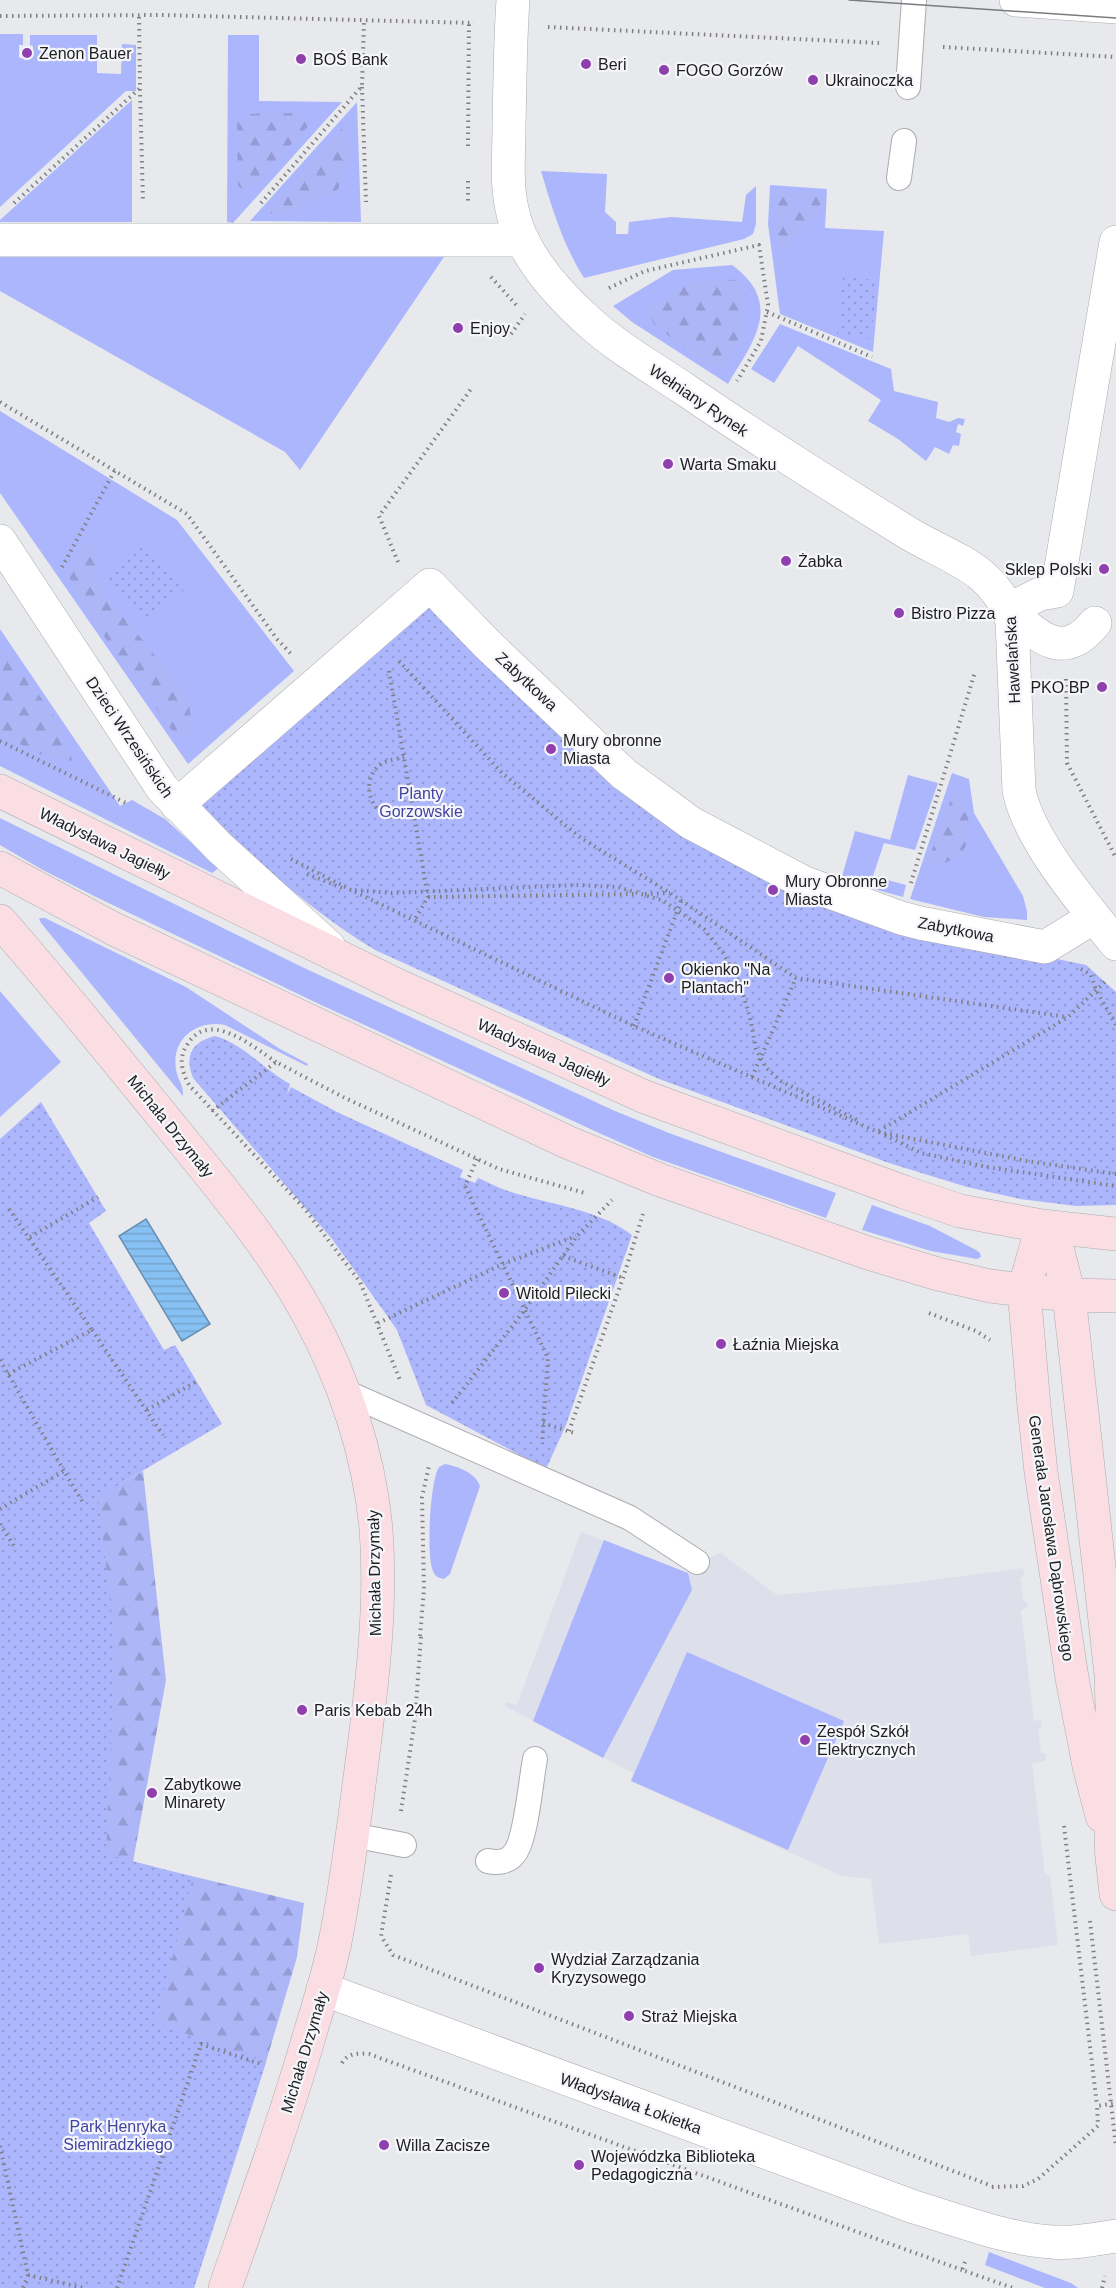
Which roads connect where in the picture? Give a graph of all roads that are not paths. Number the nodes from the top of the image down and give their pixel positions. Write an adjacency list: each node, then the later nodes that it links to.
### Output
1 (914, 0): 5 (lane)
2 (1016, 0): 3 (street)
3 (1116, 7)
4 (512, 13): 9 (street, Wełniany Rynek)
5 (908, 87)
6 (904, 141): 7 (lane)
7 (899, 178)
8 (0, 240): 9 (street)
9 (523, 240): 13 (street, Wełniany Rynek)
10 (1116, 242): 12 (street)
11 (0, 541): 16 (street, Dzieci Wrzesińskich)
12 (1057, 591): 13 (street, Hawelańska); 14 (street)
13 (1008, 610): 14 (street, Wełniany Rynek); 18 (street, Hawelańska)
14 (1106, 624)
15 (0, 791): 21 (main road, Władysława Jagiełły)
16 (177, 805): 18 (street, Zabytkowa); 21 (street, Dzieci Wrzesińskich)
17 (0, 868): 24 (main road)
18 (1094, 917): 20 (street, Hawelańska)
19 (0, 921): 27 (main road, Michała Drzymały)
20 (1116, 944)
21 (341, 958): 22 (main road, Władysława Jagiełły)
22 (1047, 1227): 23 (main road, Władysława Jagiełły); 24 (main road, Generała Jarosława Dąbrowskiego); 25 (main road, Generała Jarosława Dąbrowskiego)
23 (1116, 1234)
24 (1024, 1290): 25 (main road); 30 (main road, Generała Jarosława Dąbrowskiego)
25 (1069, 1295): 26 (main road); 29 (main road, Generała Jarosława Dąbrowskiego)
26 (1116, 1296)
27 (343, 1391): 28 (lane); 32 (main road, Michała Drzymały)
28 (691, 1550)
29 (1113, 1675): 30 (lane); 34 (main road, Generała Jarosława Dąbrowskiego)
30 (1072, 1677): 34 (main road, Generała Jarosława Dąbrowskiego)
31 (535, 1759): 35 (lane)
32 (352, 1834): 33 (lane); 37 (main road, Michała Drzymały)
33 (400, 1844)
34 (1111, 1848): 36 (main road, Generała Jarosława Dąbrowskiego)
35 (488, 1861)
36 (1116, 1894)
37 (323, 1989): 38 (street, Władysława Łokietka); 39 (main road, Michała Drzymały)
38 (1116, 2236)
39 (225, 2288)

